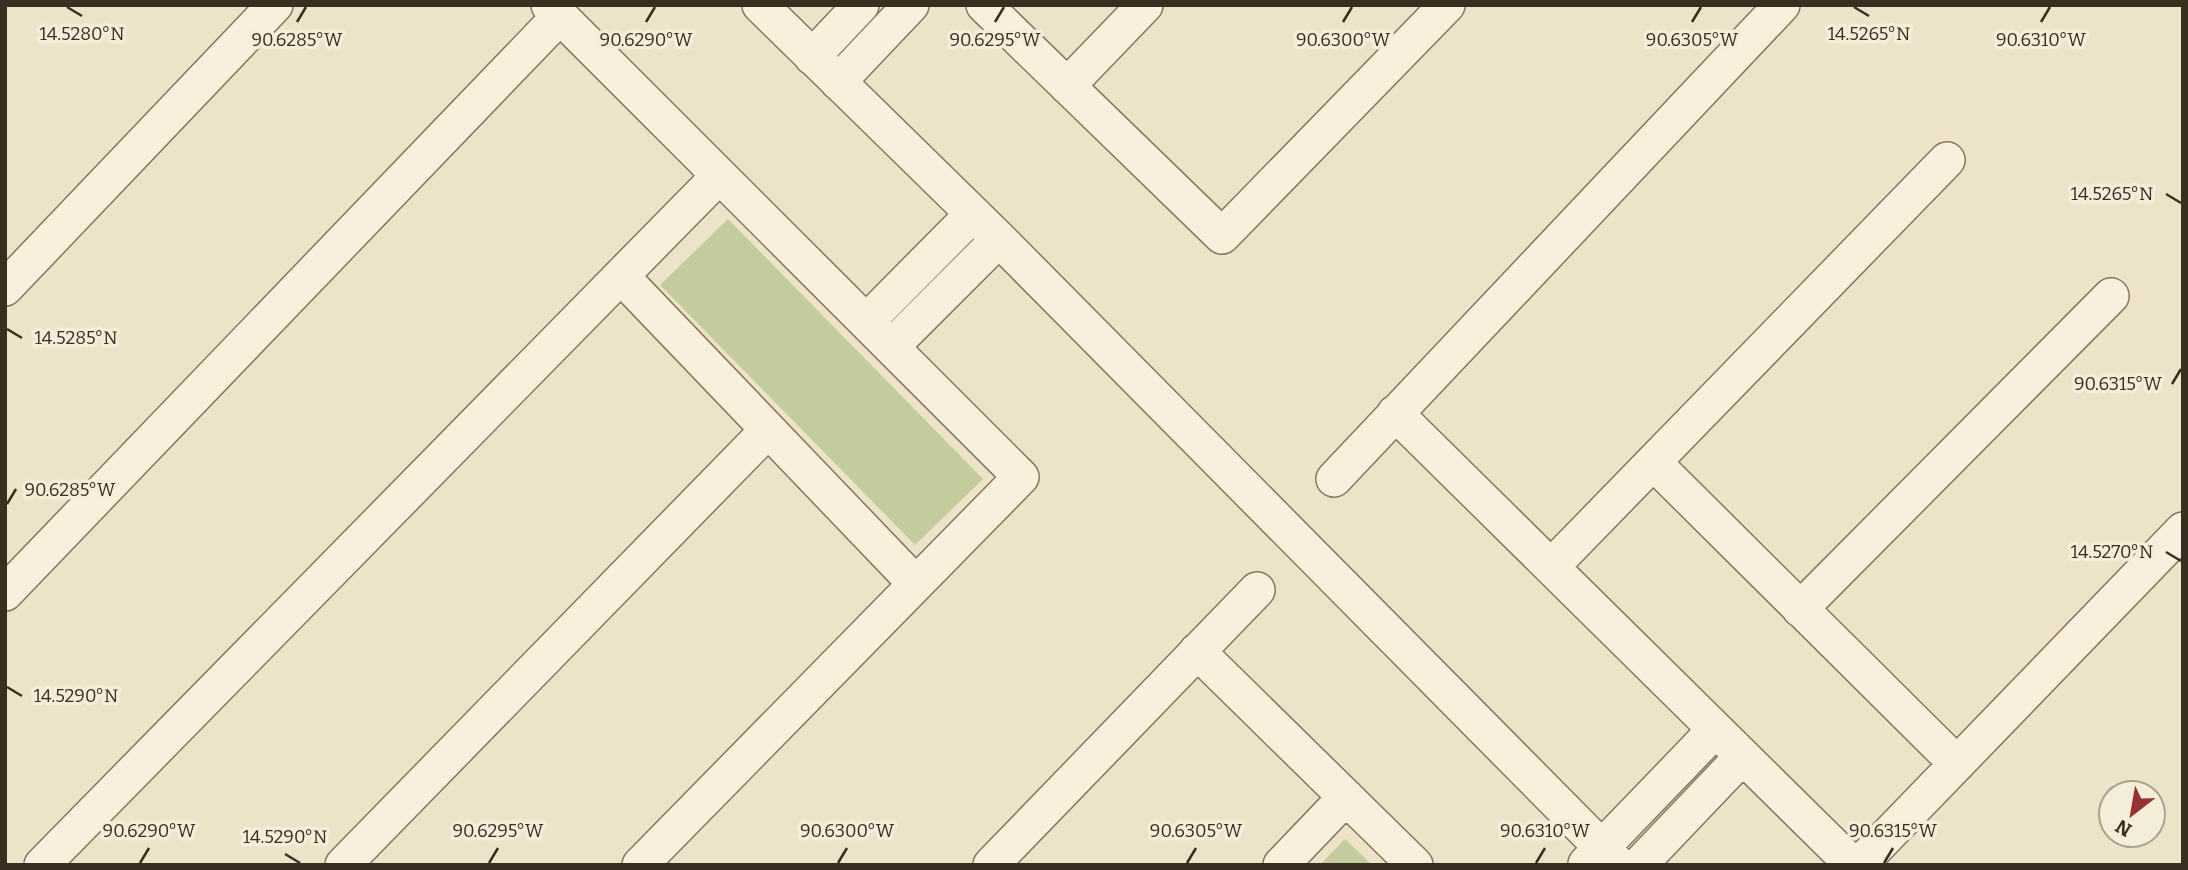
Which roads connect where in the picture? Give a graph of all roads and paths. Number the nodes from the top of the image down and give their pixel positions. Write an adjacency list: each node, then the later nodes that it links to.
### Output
1 (275, 5): 18 (street)
2 (760, 5): 10 (street)
3 (861, 5): 10 (street)
4 (911, 5): 11 (street)
5 (984, 5): 12 (street)
6 (1145, 5): 12 (street)
7 (1447, 5): 12 (street)
8 (1782, 5): 22 (street)
9 (554, 11): 14 (street); 30 (street)
10 (812, 57): 11 (street)
11 (838, 82): 15 (street)
12 (1067, 86)
13 (1947, 160): 24 (street)
14 (719, 176): 17 (street); 20 (street)
15 (974, 214): 16 (street); 20 (street)
16 (999, 239): 21 (street); 37 (street)
17 (621, 276): 23 (street); 38 (street)
18 (5, 288)
19 (2110, 296): 31 (street)
20 (866, 322): 21 (street)
21 (891, 347): 28 (street)
22 (1395, 413): 25 (street); 27 (street)
23 (768, 430): 28 (street); 39 (street)
24 (1653, 462): 27 (street); 31 (street)
25 (1334, 479)
26 (2183, 530): 35 (street)
27 (1551, 567): 33 (street)
28 (916, 584): 40 (street)
29 (1257, 590): 32 (street)
30 (5, 593)
31 (1801, 609): 35 (street)
32 (1198, 651): 36 (street); 41 (street)
33 (1715, 730): 34 (street); 37 (street)
34 (1742, 757): 44 (street); 45 (street)
35 (1957, 764): 46 (street)
36 (1346, 797): 42 (street); 43 (street)
37 (1602, 859)
38 (42, 865)
39 (343, 865)
40 (640, 865)
41 (991, 865)
42 (1281, 865)
43 (1415, 865)
44 (1639, 865)
45 (1853, 865)
46 (1859, 865)

